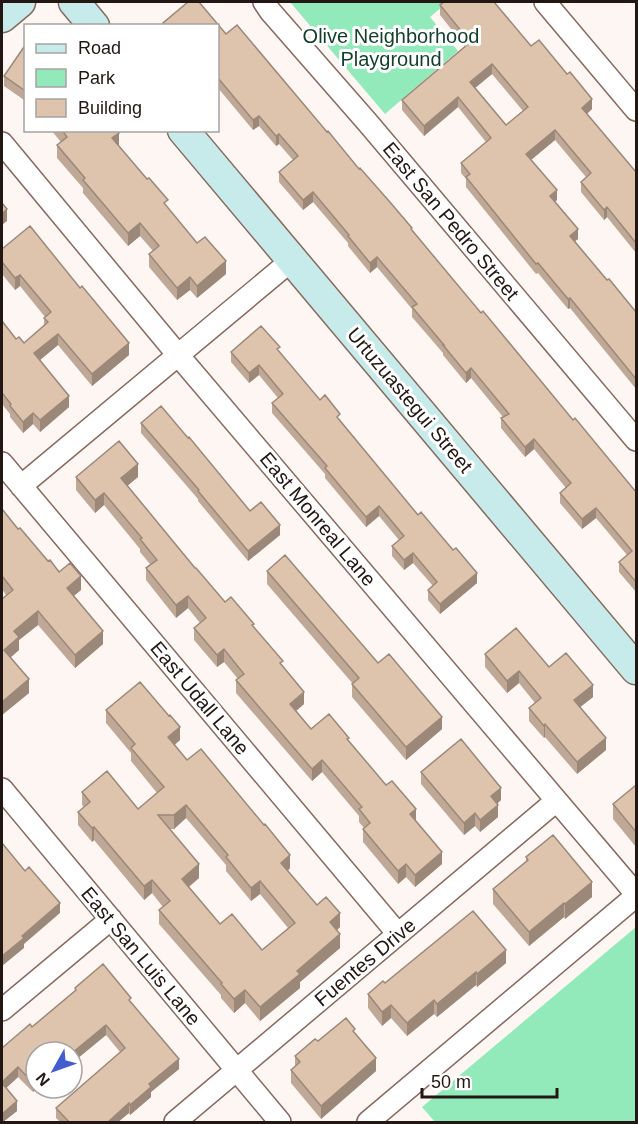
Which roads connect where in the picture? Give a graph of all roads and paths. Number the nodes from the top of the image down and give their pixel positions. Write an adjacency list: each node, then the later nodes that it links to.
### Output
1 (20, 2): 5 (main road)
2 (74, 2): 6 (main road)
3 (264, 2): 12 (street, East San Pedro Street)
4 (547, 2): 7 (street)
5 (2, 17)
6 (92, 24)
7 (636, 110)
8 (185, 132): 10 (main road, Urtuzuastegui Street)
9 (2, 143): 11 (street, East Monreal Lane)
10 (292, 260): 11 (street); 15 (main road, Urtuzuastegui Street)
11 (178, 355): 14 (street); 17 (street, East Monreal Lane)
12 (636, 440)
13 (2, 463): 14 (street, East Udall Lane)
14 (21, 486): 20 (street, East Udall Lane)
15 (636, 669)
16 (2, 789): 19 (street, East San Luis Lane)
17 (556, 801): 18 (street, East Monreal Lane); 20 (street, Fuentes Drive)
18 (636, 895): 25 (street)
19 (111, 919): 21 (street); 22 (street, East San Luis Lane)
20 (398, 934): 22 (street, Fuentes Drive)
21 (2, 1010)
22 (237, 1070): 23 (street, Fuentes Drive); 24 (street, East San Luis Lane)
23 (175, 1122)
24 (280, 1122)
25 (368, 1122)

